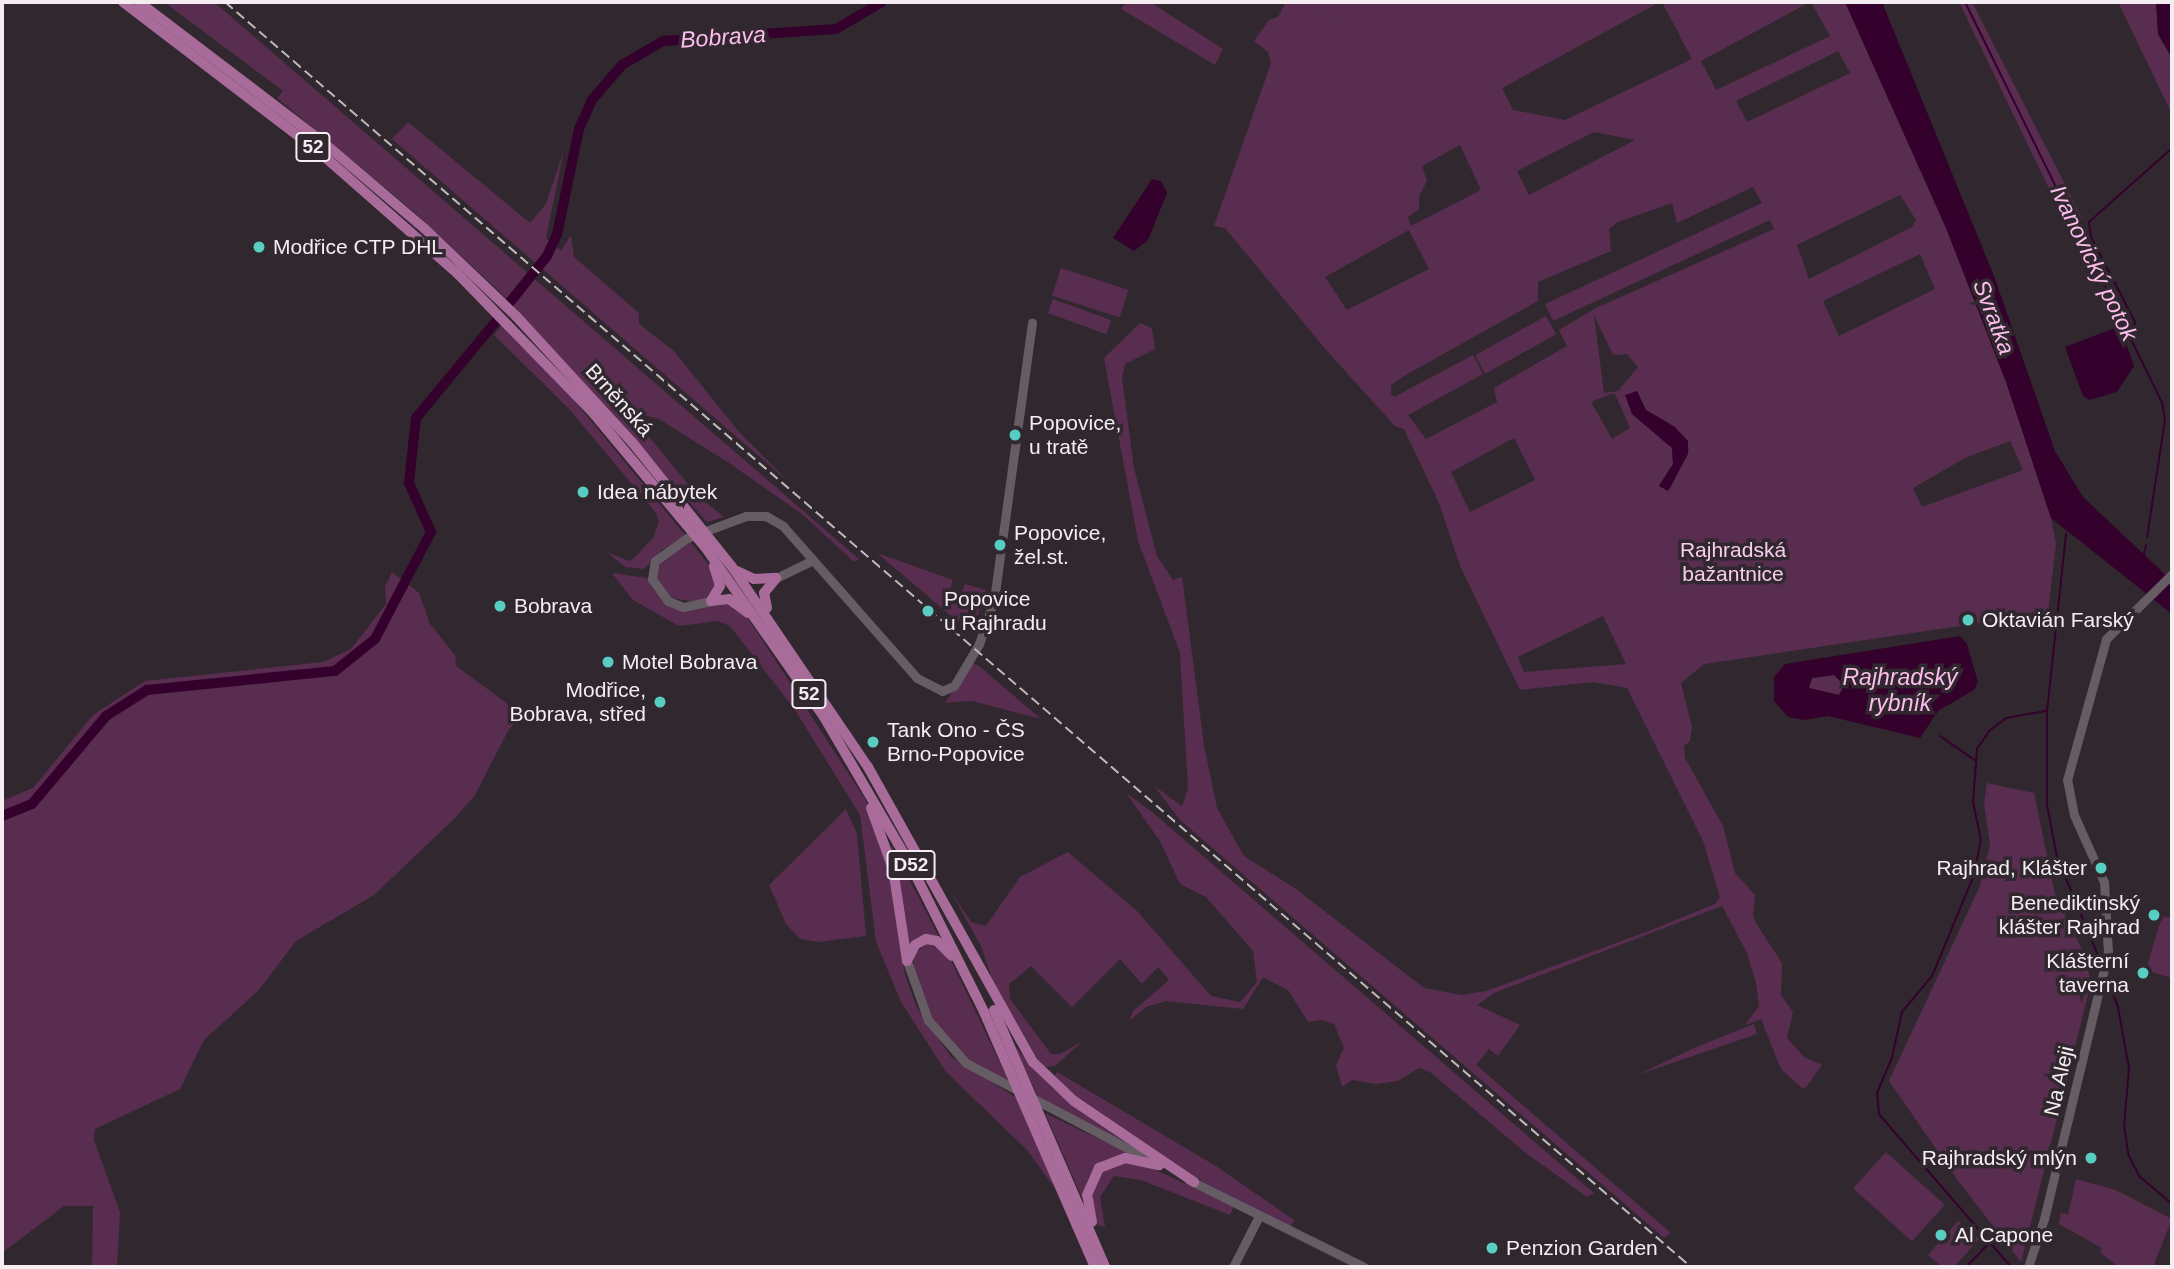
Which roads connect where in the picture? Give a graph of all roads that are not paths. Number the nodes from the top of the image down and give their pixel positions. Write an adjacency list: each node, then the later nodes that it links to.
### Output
1 (123, 2): 3 (highway, Brněnská / 52)
2 (139, 2): 3 (highway, Brněnská / 52)
3 (494, 301): 5 (highway, Brněnská / 52)
4 (1032, 323): 6 (street)
5 (710, 546): 7 (highway, Brněnská / 52); 10 (highway); 11 (highway, Brněnská / 52)
6 (813, 560): 9 (street); 10 (street)
7 (732, 567): 9 (highway); 12 (highway, Brněnská / 52)
8 (2172, 574): 23 (street, Na Aleji)
9 (776, 578): 12 (highway)
10 (711, 601): 11 (highway)
11 (766, 630): 13 (highway, Brněnská / 52)
12 (779, 633): 14 (highway, Brněnská / 52)
13 (850, 760): 15 (highway); 16 (highway, D52)
14 (954, 926): 18 (highway); 20 (highway)
15 (906, 961): 16 (highway); 17 (street)
16 (966, 973): 20 (highway, D52)
17 (1159, 1164): 18 (street); 20 (highway)
18 (1194, 1182): 19 (street)
19 (1254, 1216): 21 (street); 22 (street)
20 (1101, 1264)
21 (1233, 1267)
22 (1364, 1267)
23 (2028, 1267)

